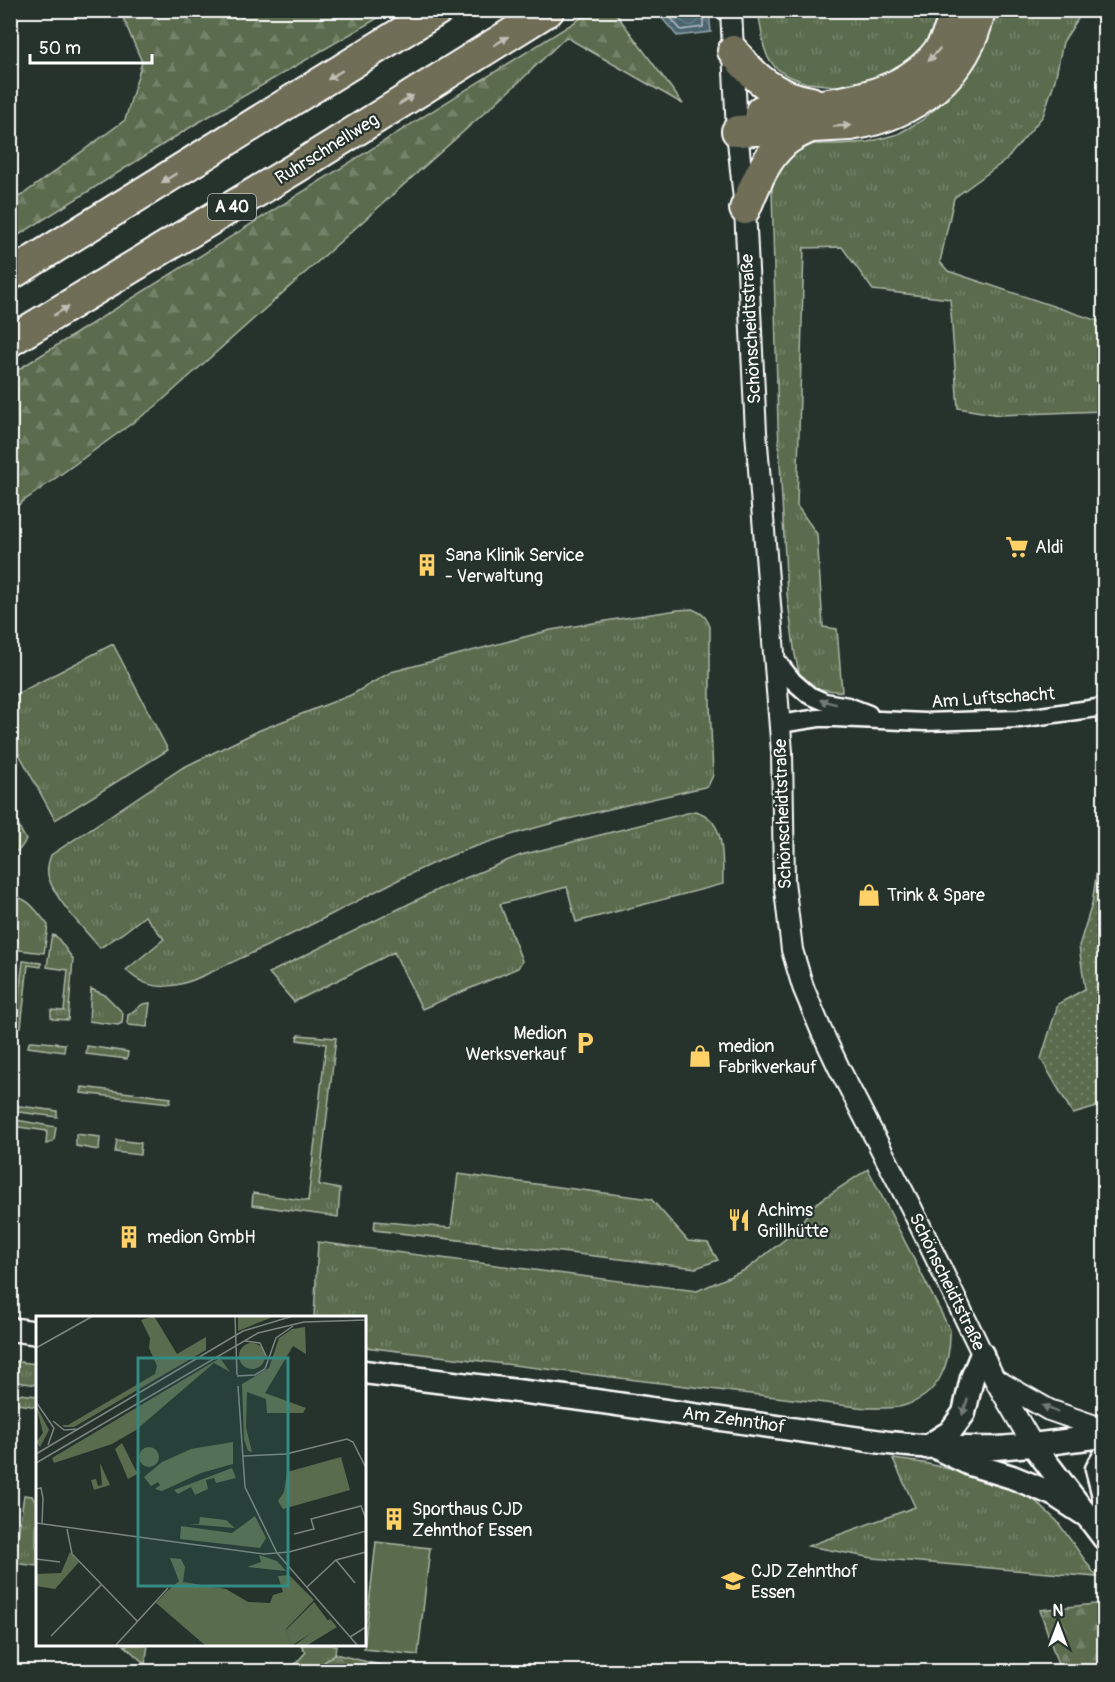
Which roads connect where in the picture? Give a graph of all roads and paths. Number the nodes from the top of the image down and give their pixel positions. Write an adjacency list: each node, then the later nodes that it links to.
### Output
1 (438, 10): 11 (highway, one-way to 11)
2 (549, 10): 12 (highway, Ruhrschnellweg / A 40, one-way to 2)
3 (731, 10): 6 (street, Schönscheidtstraße)
4 (956, 10): 7 (highway, one-way to 7)
5 (980, 10): 9 (highway, one-way to 5)
6 (733, 51): 7 (highway); 8 (street, Schönscheidtstraße)
7 (829, 104): 8 (highway)
8 (736, 122): 9 (highway); 10 (street, Schönscheidtstraße)
9 (808, 128): 10 (highway)
10 (745, 209): 13 (street, Schönscheidtstraße)
11 (10, 275)
12 (10, 341)
13 (774, 657): 15 (street, Am Luftschacht, one-way to 13); 16 (street, Schönscheidtstraße)
14 (1104, 707): 15 (street, Am Luftschacht)
15 (884, 720): 16 (street, Am Luftschacht)
16 (780, 724): 19 (street, Schönscheidtstraße)
17 (10, 1329): 18 (main road)
18 (36, 1333)
19 (982, 1354): 21 (street, Schönscheidtstraße); 25 (main road, one-way to 25)
20 (366, 1372): 25 (main road, Am Zehnthof)
21 (995, 1380): 22 (street, one-way to 21); 24 (street, Schönscheidtstraße)
22 (1104, 1429)
23 (1104, 1436): 24 (main road, Am Zehnthof)
24 (1033, 1445): 25 (main road, Am Zehnthof); 27 (main road, Schönscheidtstraße)
25 (930, 1447): 27 (main road)
26 (1104, 1457): 27 (main road)
27 (1096, 1528)

